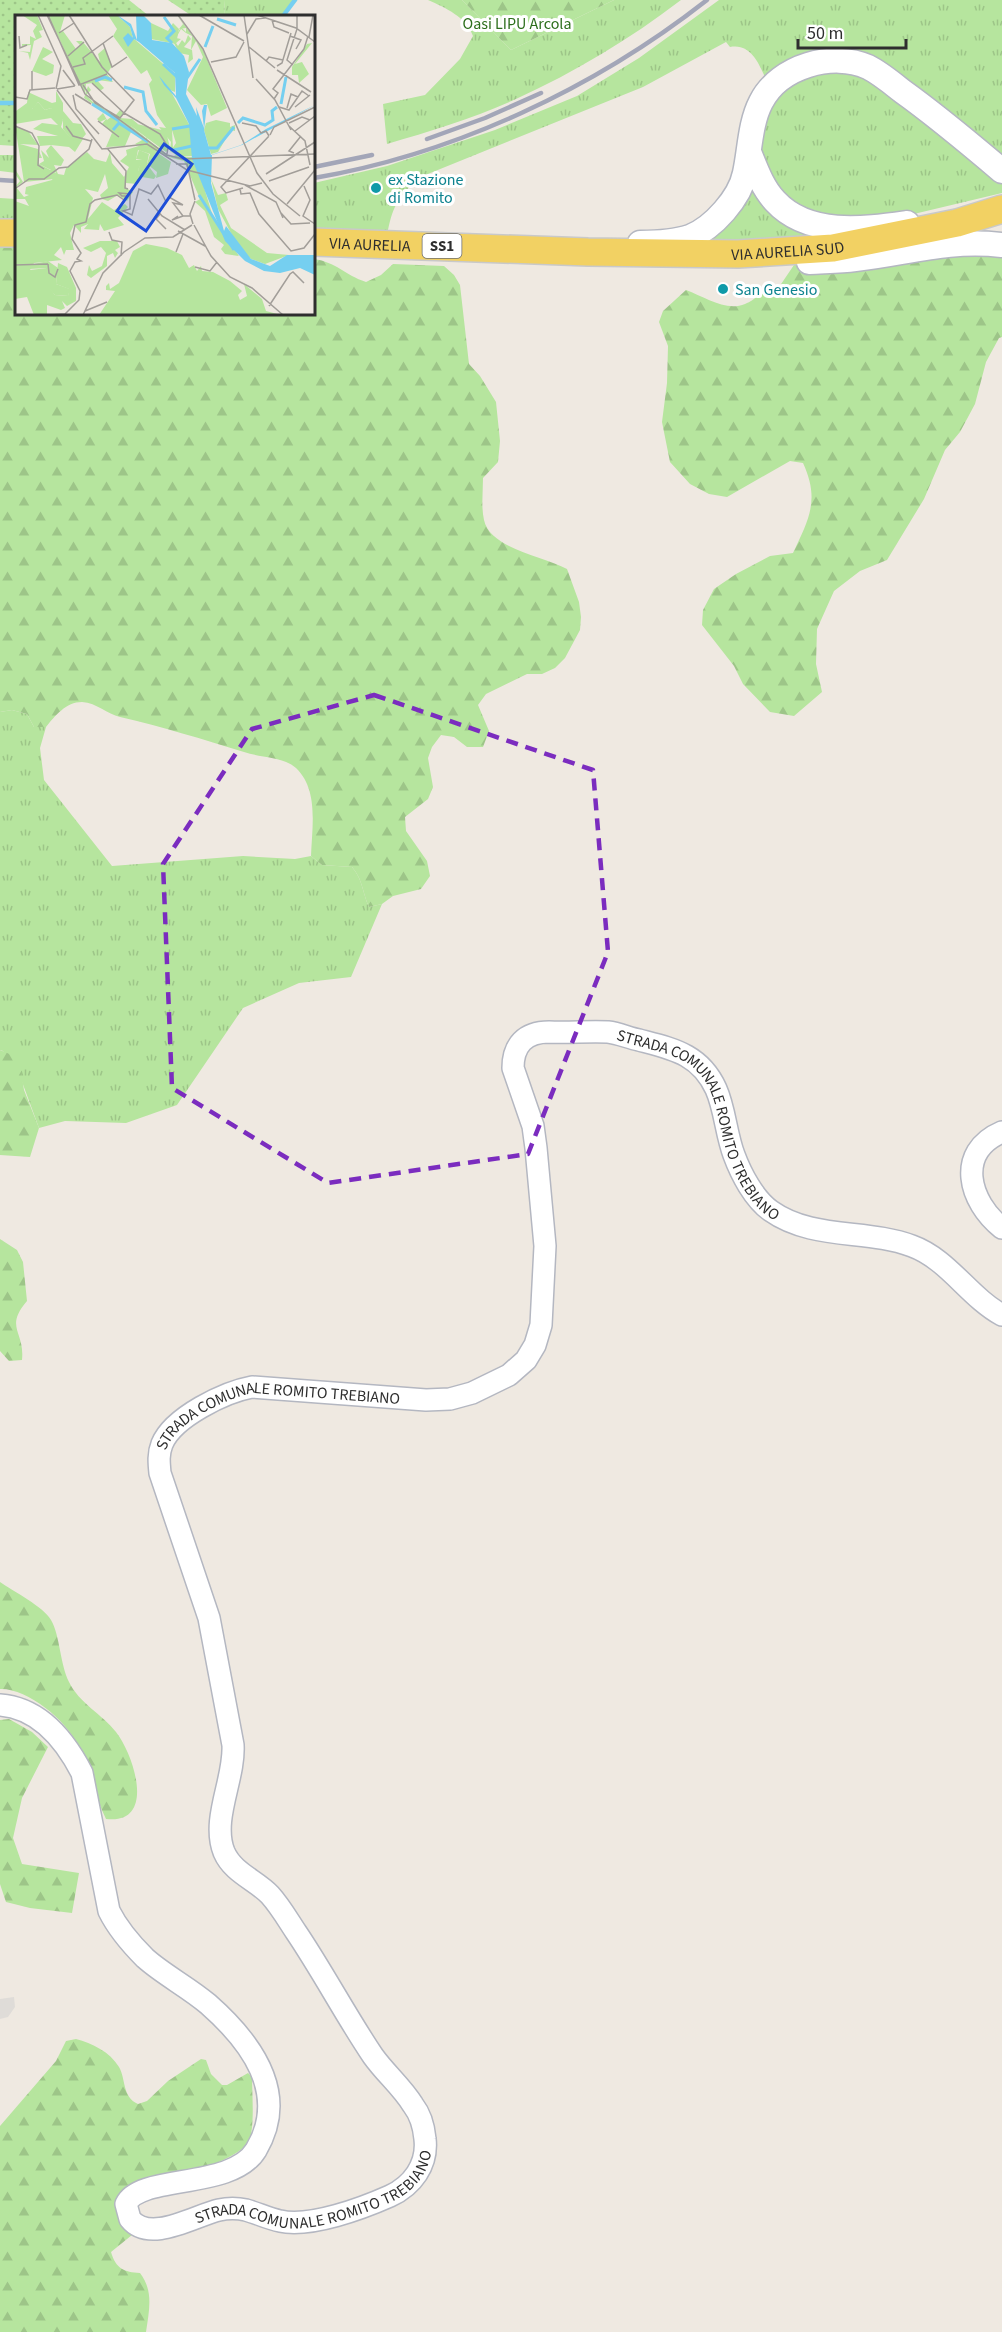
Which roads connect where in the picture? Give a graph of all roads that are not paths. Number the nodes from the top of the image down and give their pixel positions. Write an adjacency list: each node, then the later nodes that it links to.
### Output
1 (749, 152): 2 (main road); 4 (main road); 7 (main road)
2 (1002, 171)
3 (1002, 209): 4 (main road, VIA AURELIA SUD / SS1)
4 (957, 223): 8 (main road, VIA AURELIA SUD / SS1)
5 (315, 242): 7 (main road, VIA AURELIA / SS1)
6 (1002, 245): 8 (main road)
7 (579, 251): 8 (main road, VIA AURELIA SUD / SS1)
8 (738, 254)
9 (1002, 1132): 10 (street)
10 (1002, 1228)
11 (1002, 1315): 12 (street, STRADA COMUNALE ROMITO TREBIANO)
12 (0, 1705)

